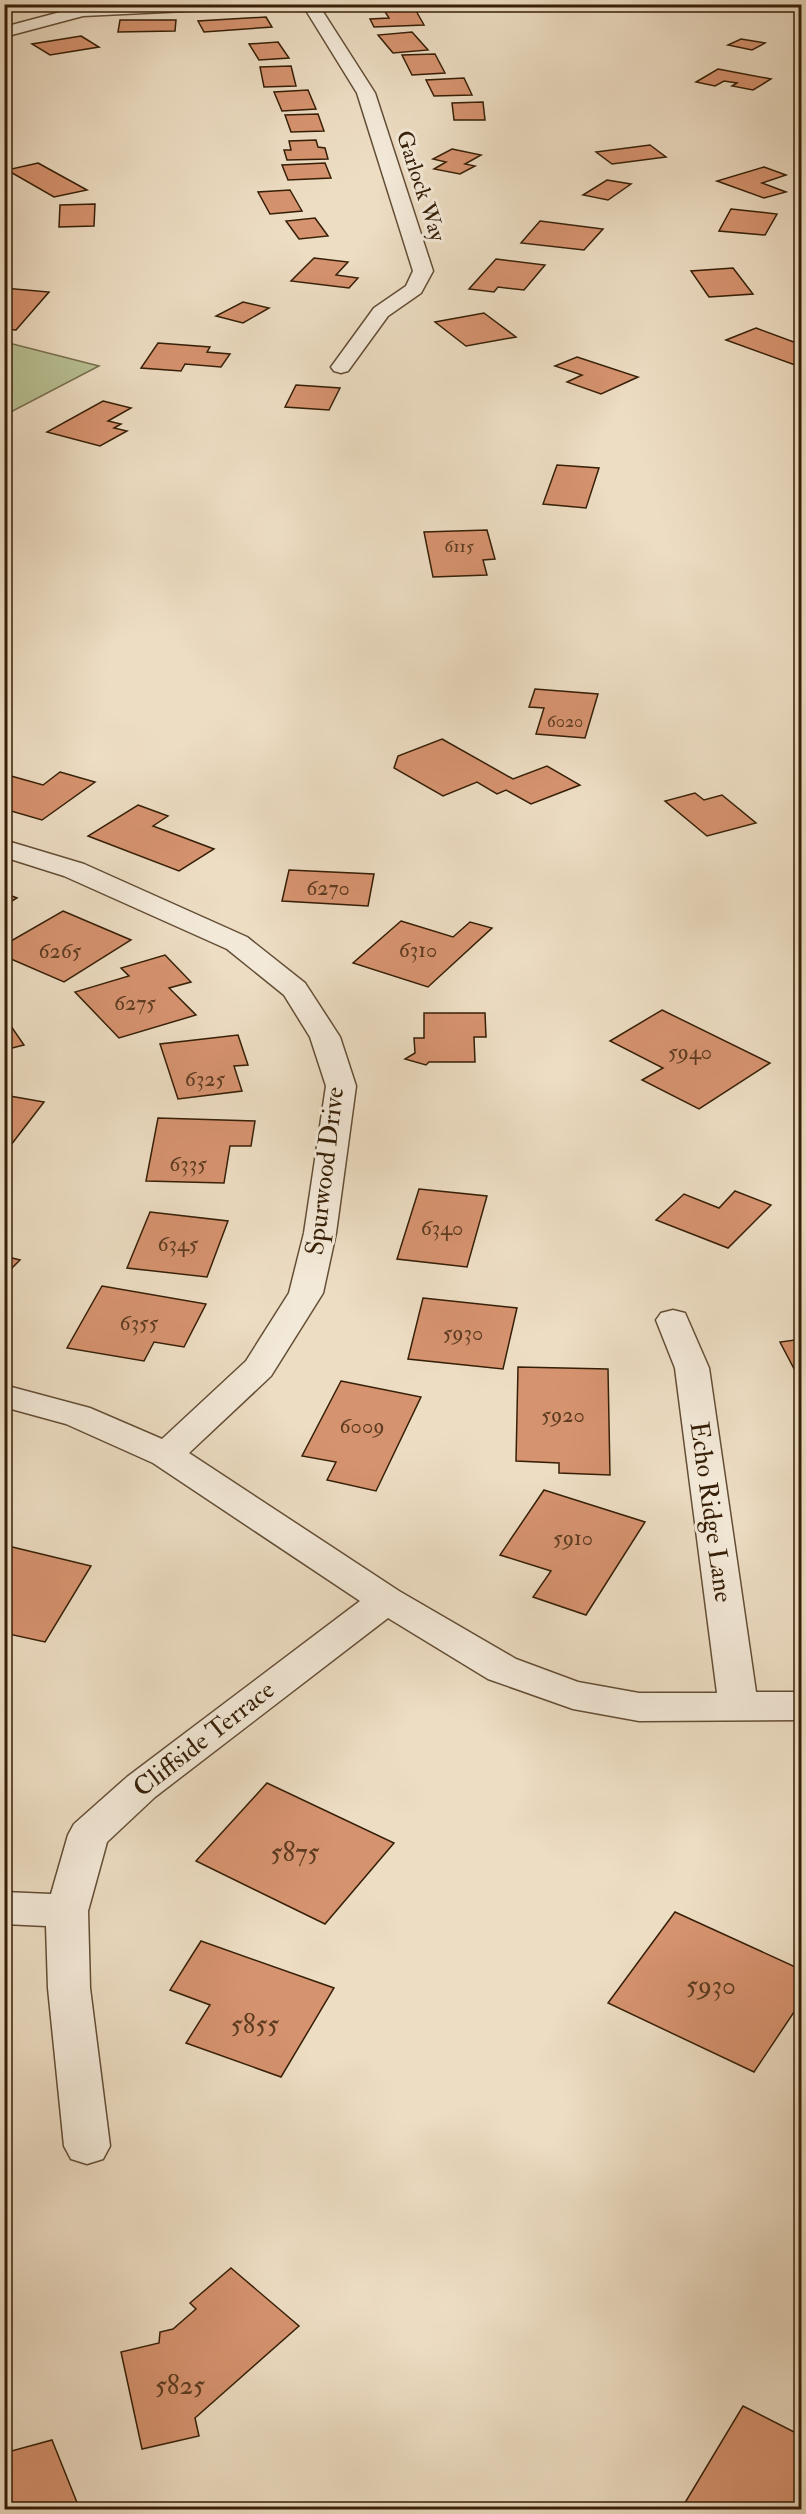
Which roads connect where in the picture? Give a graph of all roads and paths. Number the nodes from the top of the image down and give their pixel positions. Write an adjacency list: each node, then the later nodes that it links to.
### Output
1 (227, 4): 3 (street)
2 (310, 4): 4 (street, Garlock Way)
3 (4, 32)
4 (341, 367)
5 (4, 848): 8 (street, Spurwood Drive)
6 (673, 1320): 10 (street, Echo Ridge Lane)
7 (4, 1396): 8 (street)
8 (166, 1455): 9 (street)
9 (386, 1600): 10 (street); 13 (street, Cliffside Terrace)
10 (738, 1706): 11 (street)
11 (801, 1706)
12 (4, 1908): 13 (street)
13 (67, 1911): 14 (street, Cliffside Terrace)
14 (87, 2146)

